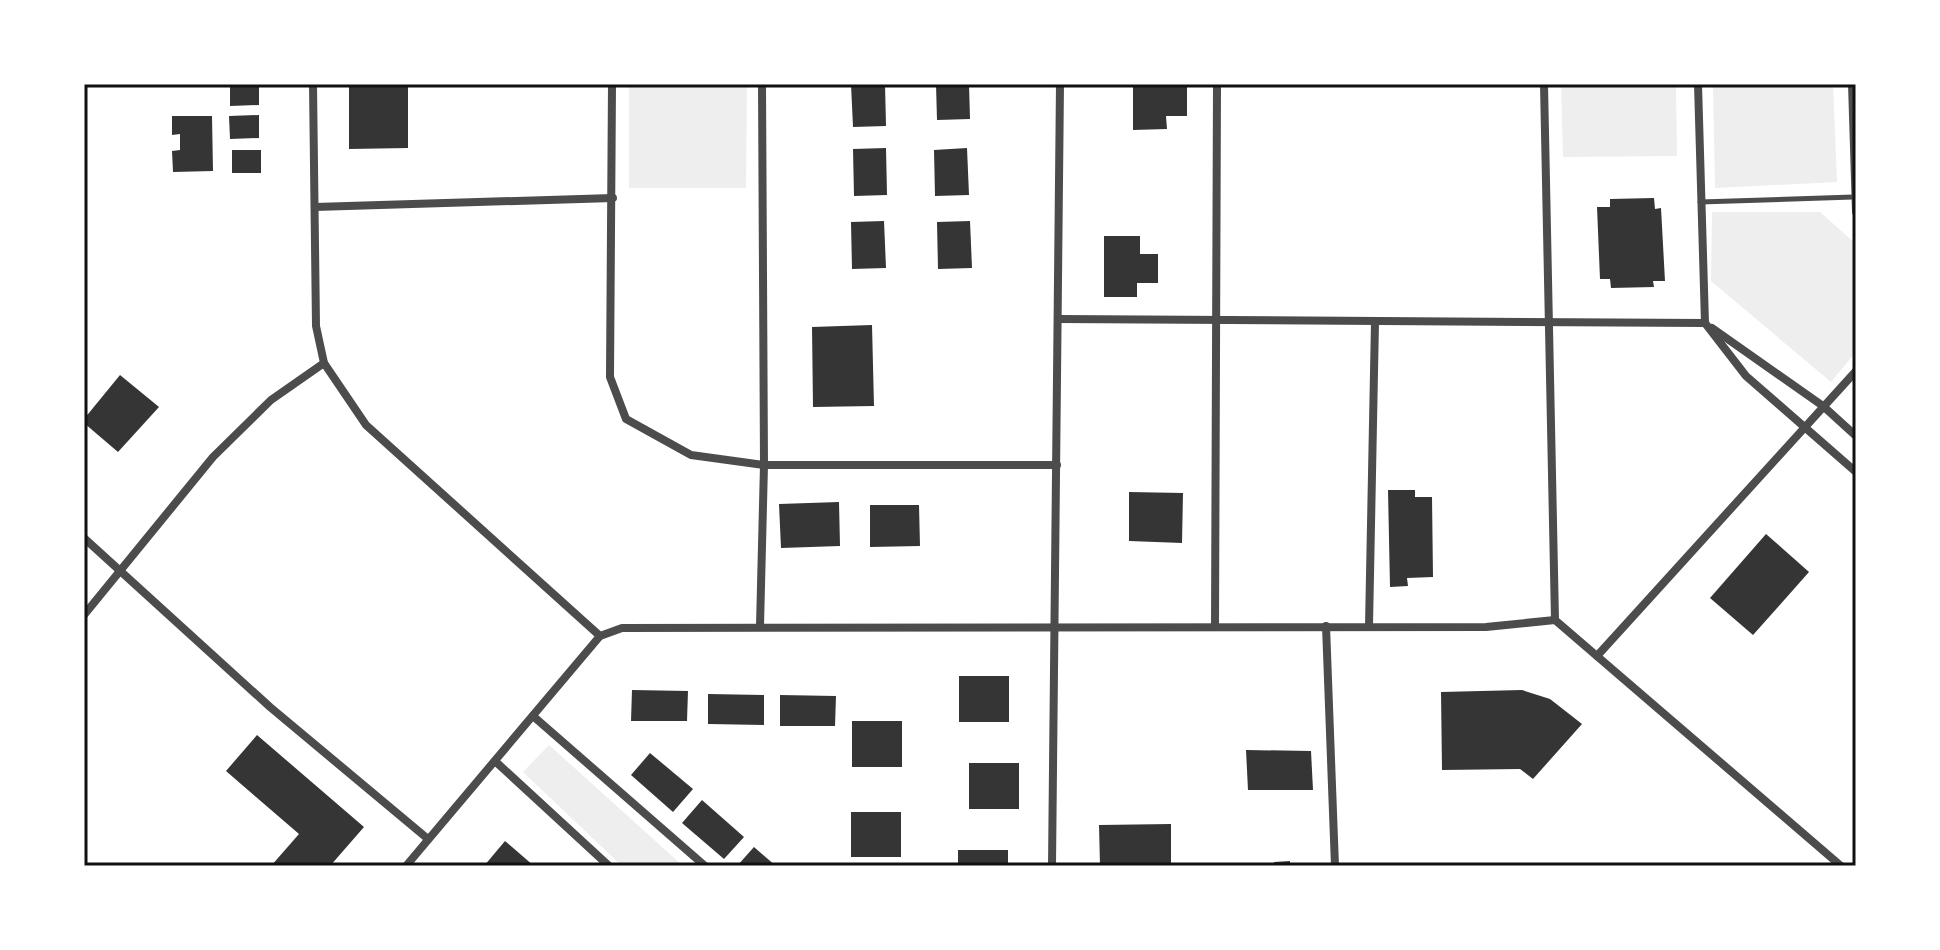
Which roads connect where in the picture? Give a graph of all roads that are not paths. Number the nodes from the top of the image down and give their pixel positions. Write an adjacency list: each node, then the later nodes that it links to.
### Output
1 (313, 84): 12 (street)
2 (612, 84): 10 (street)
3 (762, 84): 24 (street)
4 (1060, 84): 14 (street)
5 (1217, 84): 15 (street)
6 (1544, 84): 17 (street)
7 (1698, 84): 11 (street)
8 (1852, 84): 9 (street)
9 (1853, 197): 11 (lane); 13 (street)
10 (613, 198): 12 (street); 24 (street)
11 (1699, 202): 18 (street)
12 (315, 207): 19 (street)
13 (1856, 212)
14 (1058, 319): 15 (street); 25 (street)
15 (1217, 322): 16 (street); 32 (street)
16 (1375, 322): 17 (street); 34 (street)
17 (1550, 323): 18 (street); 30 (street)
18 (1705, 323): 21 (street); 22 (street)
19 (324, 363): 28 (street); 36 (street)
20 (1856, 371): 21 (street)
21 (1823, 406): 22 (street); 23 (street)
22 (1805, 428): 26 (street); 37 (street)
23 (1856, 436)
24 (764, 465): 25 (street); 31 (street)
25 (1057, 465): 35 (street)
26 (1856, 472)
27 (84, 538): 28 (street)
28 (121, 569): 29 (street); 40 (street)
29 (84, 615)
30 (1555, 620): 34 (street); 37 (street)
31 (760, 626): 35 (street); 36 (street)
32 (1215, 626): 33 (street); 35 (street)
33 (1326, 626): 34 (street); 45 (street)
34 (1369, 626)
35 (1056, 628): 44 (street)
36 (600, 636): 38 (street)
37 (1597, 656): 46 (street)
38 (533, 716): 39 (street); 43 (street)
39 (495, 761): 40 (street); 42 (street)
40 (428, 839): 41 (street)
41 (406, 866)
42 (609, 866)
43 (705, 866)
44 (1052, 866)
45 (1335, 866)
46 (1841, 866)

